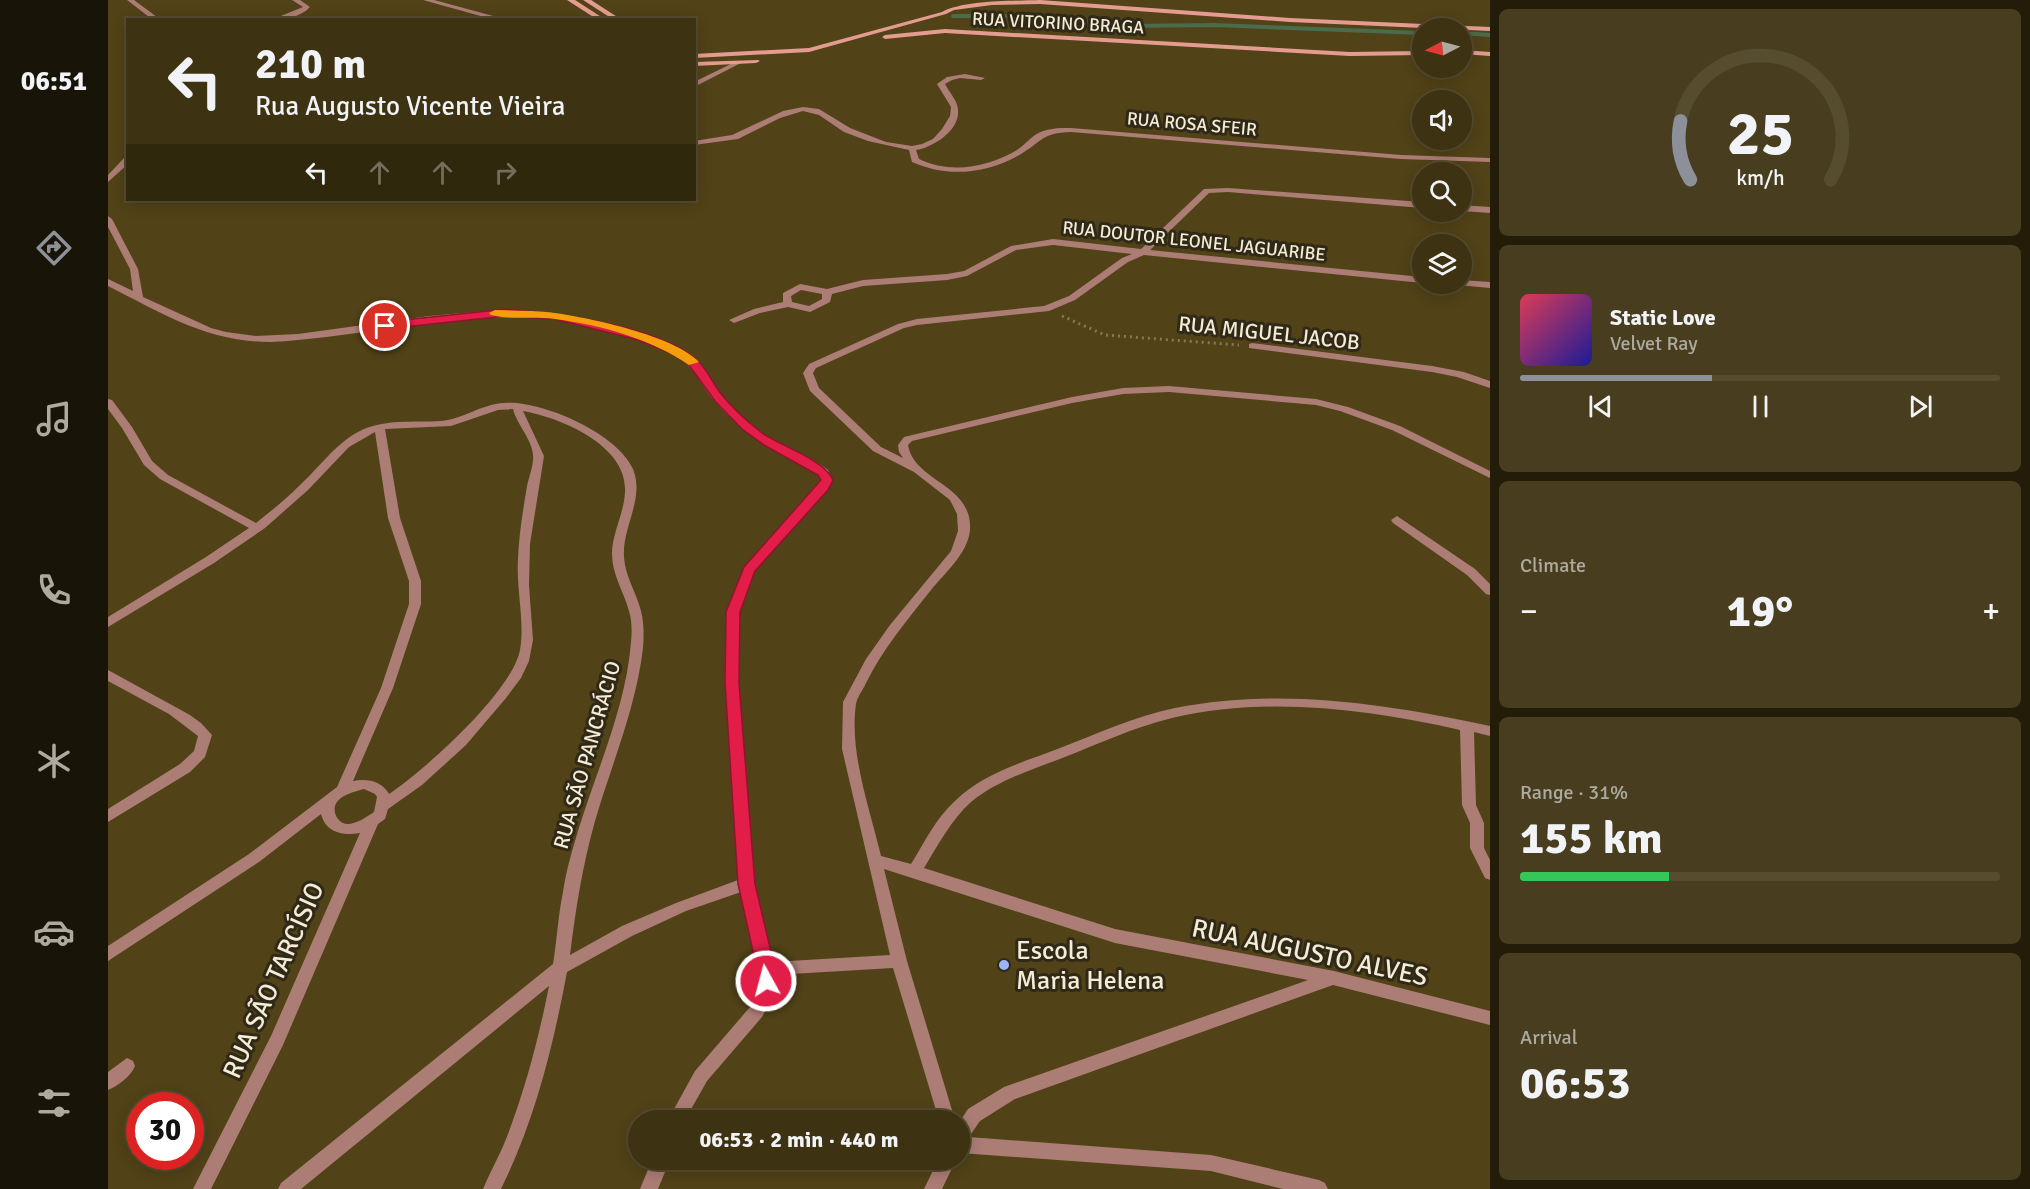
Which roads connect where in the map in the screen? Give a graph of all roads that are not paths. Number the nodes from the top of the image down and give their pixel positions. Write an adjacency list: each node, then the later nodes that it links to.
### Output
1 (130, 0): 6 (street)
2 (295, 0): 7 (street)
3 (426, 0): 8 (street)
4 (570, 0): 9 (main road)
5 (586, 0): 10 (main road)
6 (155, 18)
7 (280, 18)
8 (497, 18)
9 (600, 18)
10 (616, 18)
11 (1490, 29): 15 (main road)
12 (1412, 52): 16 (main road, RUA VITORINO BRAGA)
13 (1472, 53): 14 (main road)
14 (1490, 54)
15 (696, 56)
16 (737, 63): 17 (main road, RUA VITORINO BRAGA); 19 (street)
17 (696, 64)
18 (981, 78): 21 (street)
19 (696, 84)
20 (696, 143): 21 (street)
21 (912, 148): 23 (street, RUA ROSA SFEIR)
22 (1490, 160): 23 (street, RUA ROSA SFEIR)
23 (1470, 161): 26 (street)
24 (124, 162): 25 (street); 27 (street)
25 (108, 164)
26 (1490, 166)
27 (108, 180)
28 (1412, 204): 32 (street)
29 (1472, 209): 30 (street)
30 (1490, 210)
31 (108, 219): 38 (street)
32 (1143, 252): 33 (street, RUA DOUTOR LEONEL JAGUARIBE); 37 (street, RUA DOUTOR LEONEL JAGUARIBE); 46 (street)
33 (1412, 279)
34 (108, 282): 38 (street)
35 (1472, 284): 36 (street)
36 (1490, 285)
37 (827, 292): 39 (street, RUA DOUTOR LEONEL JAGUARIBE); 39 (street, RUA DOUTOR LEONEL JAGUARIBE)
38 (139, 297): 63 (street)
39 (788, 304): 40 (street)
40 (735, 320)
41 (1252, 346): 42 (street, RUA MIGUEL JACOB)
42 (1490, 385)
43 (108, 402): 49 (street)
44 (517, 405): 45 (street, RUA SÃO PANCRÁCIO); 57 (street); 66 (street, RUA SÃO PANCRÁCIO)
45 (379, 428): 49 (street, RUA SÃO PANCRÁCIO); 55 (street)
46 (918, 470): 47 (street); 60 (street)
47 (1490, 475)
48 (1397, 520): 50 (street)
49 (257, 528): 51 (street, RUA SÃO PANCRÁCIO)
50 (1490, 591)
51 (108, 623)
52 (108, 675): 58 (street)
53 (1467, 725): 54 (street); 61 (street); 62 (street)
54 (1490, 731)
55 (343, 789): 56 (street); 57 (street)
56 (330, 800): 59 (street); 64 (street)
57 (384, 805): 59 (street)
58 (108, 816)
59 (371, 823): 78 (street, RUA SÃO TARCÍSIO)
60 (875, 860): 61 (street, RUA AUGUSTO ALVES); 65 (street)
61 (914, 871): 68 (street, RUA AUGUSTO ALVES)
62 (1490, 874)
63 (746, 884): 66 (street); 67 (street)
64 (108, 954)
65 (899, 961): 67 (street); 73 (street)
66 (560, 968): 79 (street); 80 (street, RUA SÃO PANCRÁCIO)
67 (766, 969): 72 (street)
68 (1334, 978): 69 (street, RUA AUGUSTO ALVES); 74 (street)
69 (1490, 1017)
70 (127, 1066): 71 (street)
71 (108, 1082)
72 (682, 1110)
73 (944, 1110)
74 (970, 1121)
75 (970, 1146): 83 (street)
76 (657, 1170): 81 (street)
77 (942, 1170): 82 (street)
78 (202, 1189)
79 (286, 1189)
80 (492, 1189)
81 (649, 1189)
82 (933, 1189)
83 (1319, 1189)

